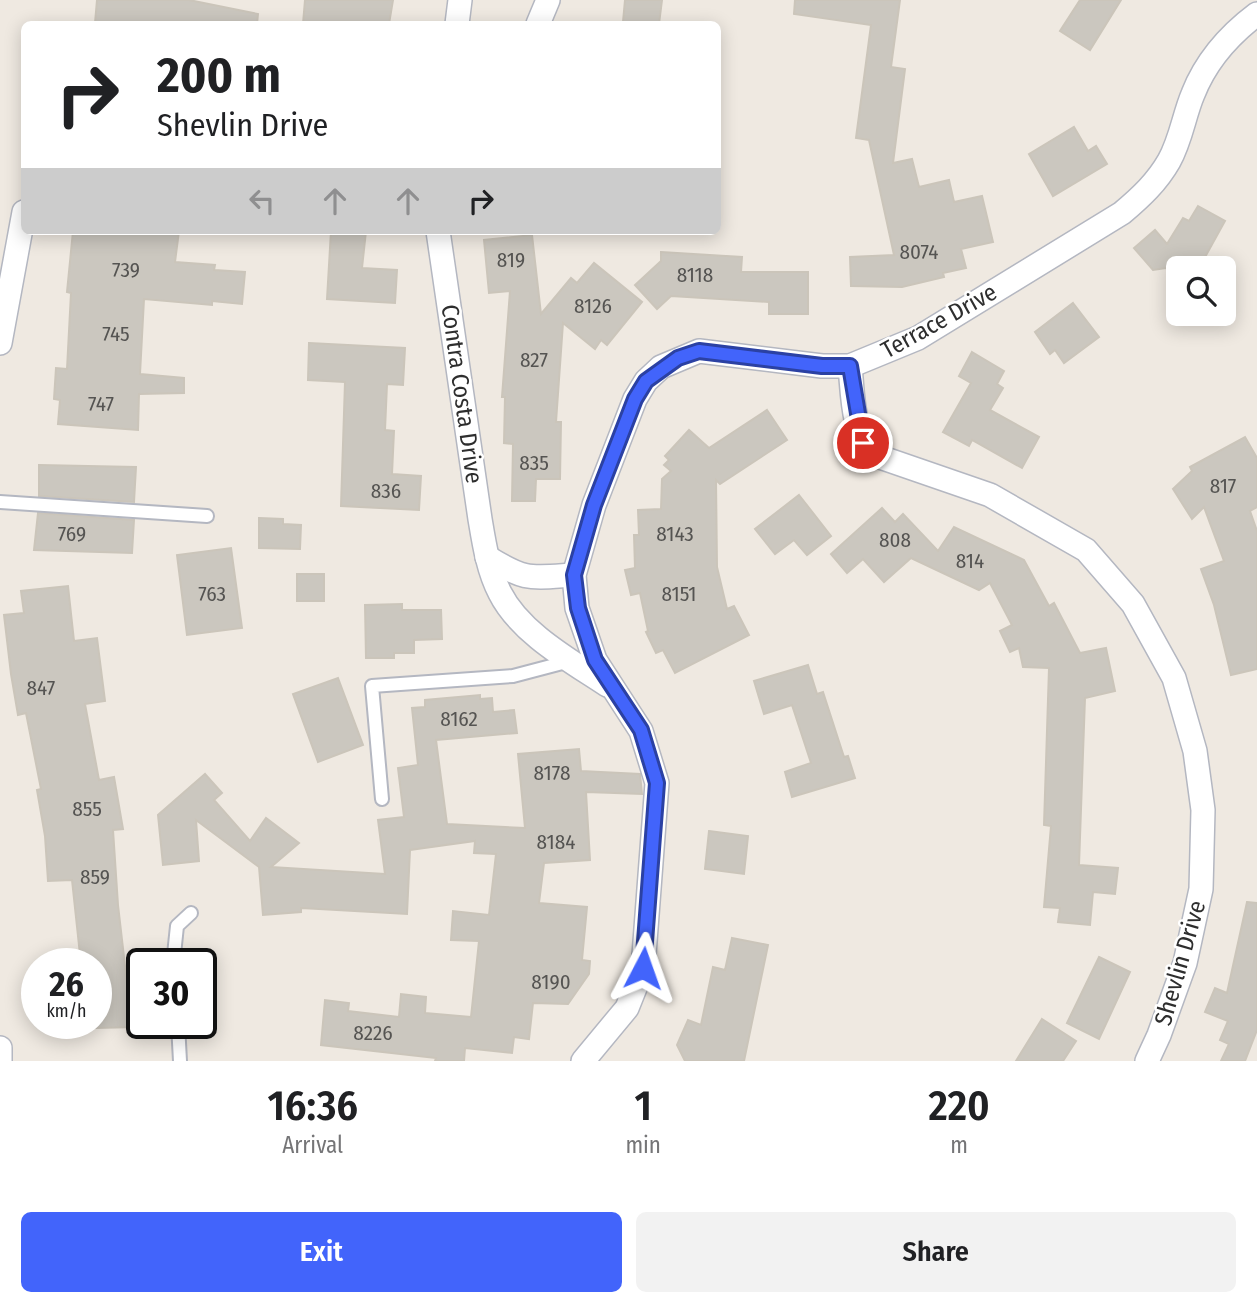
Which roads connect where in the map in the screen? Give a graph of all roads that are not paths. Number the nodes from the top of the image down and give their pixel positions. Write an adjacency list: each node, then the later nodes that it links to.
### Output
1 (548, 0): 3 (street)
2 (1257, 14): 7 (street, Terrace Drive)
3 (539, 21)
4 (21, 228): 6 (street)
5 (439, 235): 10 (street, Contra Costa Drive)
6 (0, 343)
7 (850, 366): 11 (street, Terrace Drive); 22 (street, Shevlin Drive)
8 (0, 502): 9 (lane)
9 (207, 516)
10 (487, 557): 11 (street); 12 (street, Contra Costa Drive)
11 (574, 575): 13 (street, Terrace Drive)
12 (570, 661): 13 (street, Contra Costa Drive); 14 (lane)
13 (613, 688): 21 (street, Terrace Drive)
14 (382, 799)
15 (191, 913): 16 (lane)
16 (175, 948)
17 (179, 1039): 20 (lane)
18 (0, 1048): 19 (street)
19 (0, 1061)
20 (180, 1061)
21 (583, 1061)
22 (1147, 1061)

